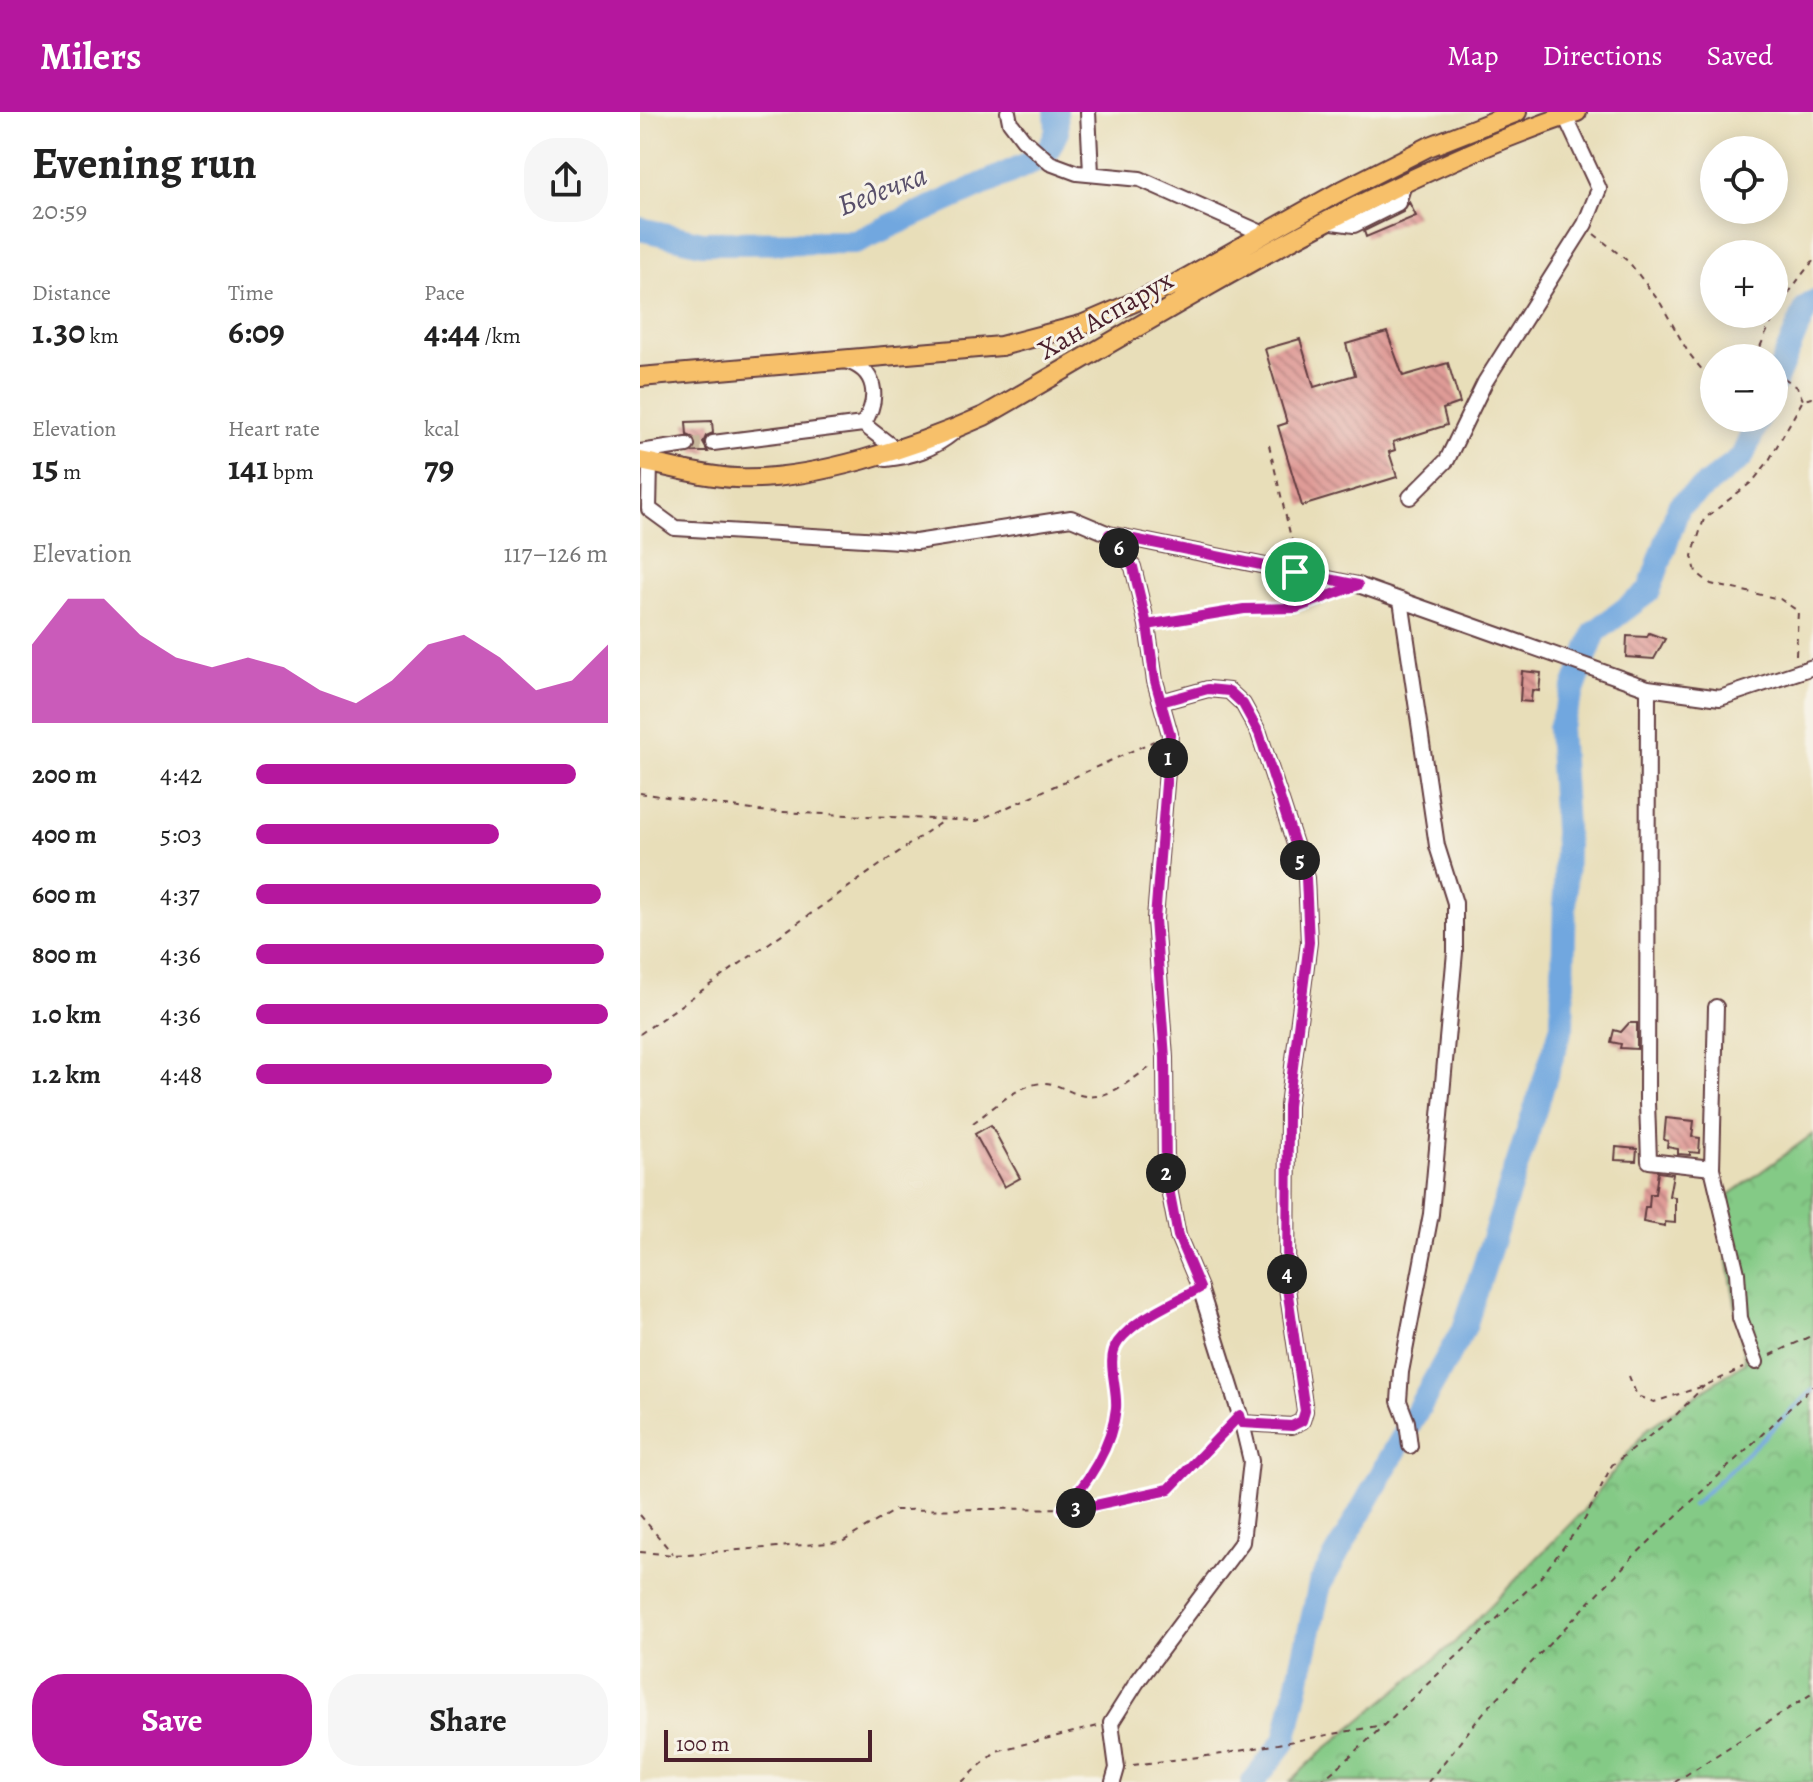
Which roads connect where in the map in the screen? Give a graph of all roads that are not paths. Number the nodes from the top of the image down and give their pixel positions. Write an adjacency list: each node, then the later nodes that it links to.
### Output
1 (1008, 112): 5 (street)
2 (1088, 112): 5 (street)
3 (1517, 112): 6 (main road, Хан Аспарух)
4 (1571, 114): 10 (main road, Хан Аспарух); 16 (street)
5 (1091, 173): 6 (street)
6 (1264, 234): 7 (main road, Хан Аспарух)
7 (839, 360): 8 (main road, Хан Аспарух); 9 (street)
8 (640, 377)
9 (863, 424): 11 (street); 13 (street)
10 (962, 426): 13 (main road, Хан Аспарух); 15 (street)
11 (713, 443)
12 (687, 445): 14 (street)
13 (894, 448): 15 (main road, Хан Аспарух)
14 (643, 458): 15 (main road, Хан Аспарух); 17 (street)
15 (862, 459)
16 (1410, 497)
17 (1109, 534): 18 (street); 23 (street)
18 (1401, 600): 22 (street); 28 (street)
19 (1813, 667): 20 (street)
20 (1793, 674): 21 (street); 22 (street)
21 (1813, 679)
22 (1648, 688): 25 (street)
23 (1161, 702): 27 (street); 27 (street)
24 (1716, 1007): 25 (street)
25 (1712, 1168): 26 (street)
26 (1756, 1362)
27 (1241, 1419): 29 (street)
28 (1410, 1446)
29 (1115, 1775)

